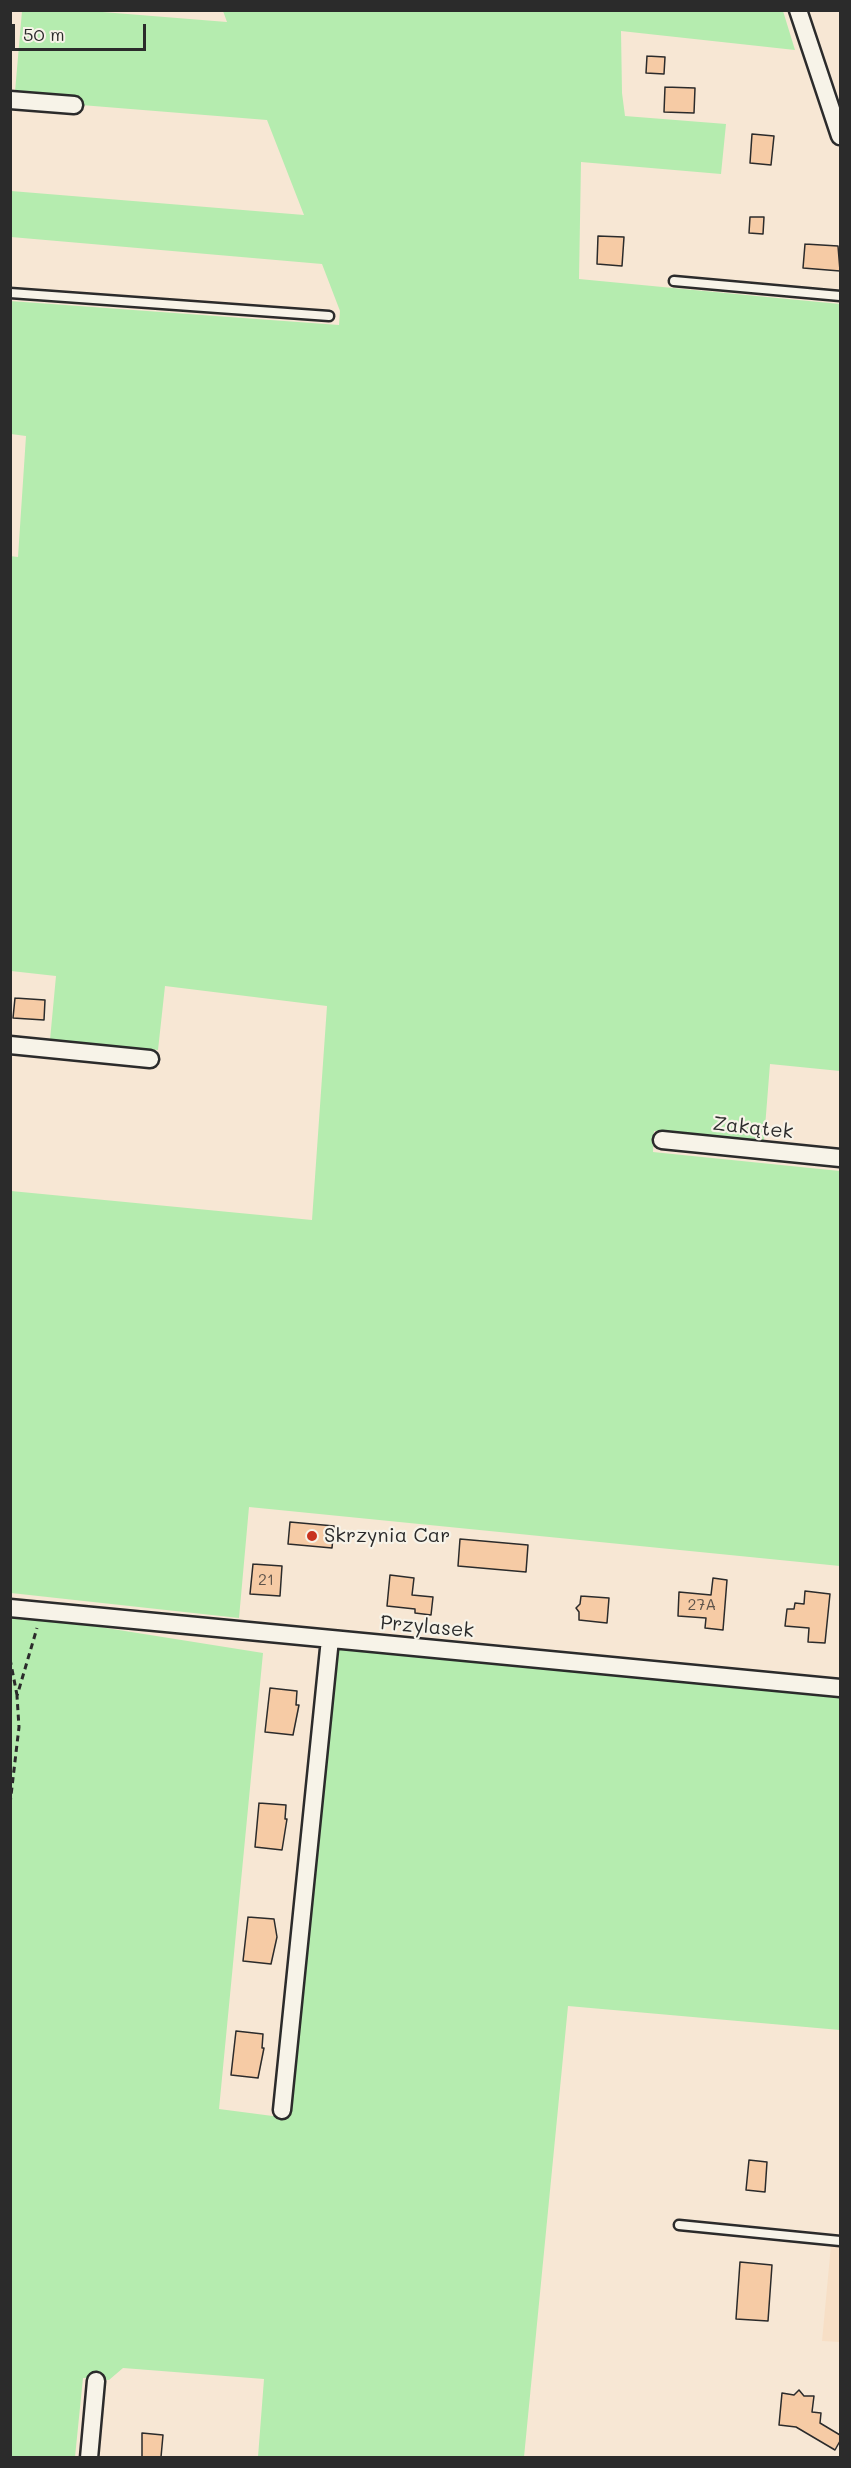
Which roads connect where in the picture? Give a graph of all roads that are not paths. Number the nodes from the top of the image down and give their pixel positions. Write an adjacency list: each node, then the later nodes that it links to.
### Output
1 (798, 10): 4 (street)
2 (10, 100): 3 (street)
3 (74, 105)
4 (840, 136)
5 (674, 281): 7 (lane)
6 (10, 293): 8 (lane)
7 (840, 296)
8 (329, 316)
9 (10, 1045): 10 (street)
10 (150, 1059)
11 (662, 1140): 12 (street, Zakątek)
12 (840, 1158)
13 (10, 1608): 14 (street, Przylasek)
14 (330, 1639): 15 (street, Przylasek); 16 (street)
15 (840, 1688)
16 (282, 2110)
17 (679, 2225): 18 (lane)
18 (840, 2241)
19 (96, 2381): 20 (street)
20 (89, 2457)

